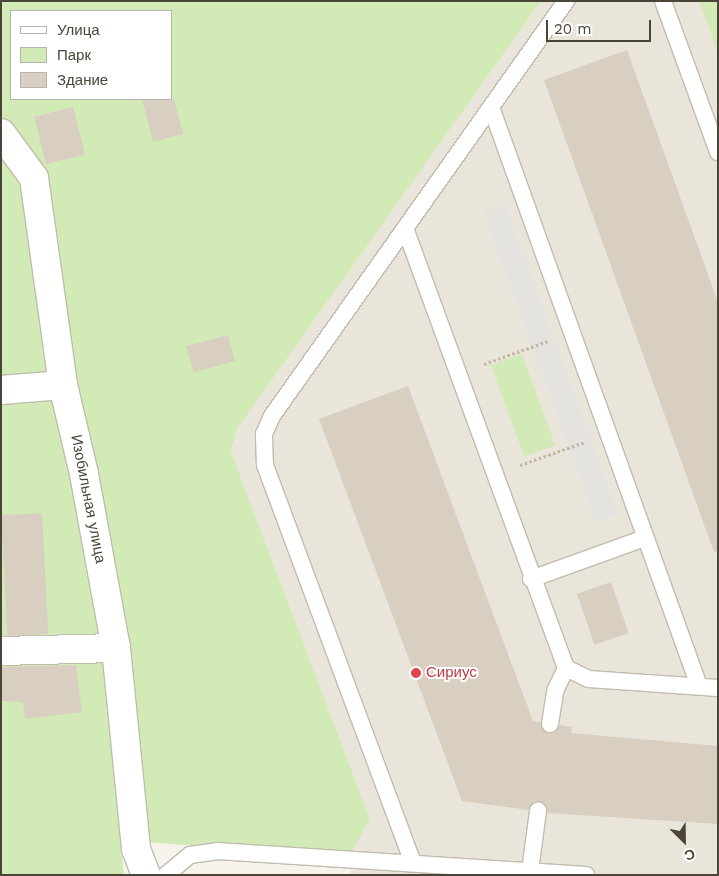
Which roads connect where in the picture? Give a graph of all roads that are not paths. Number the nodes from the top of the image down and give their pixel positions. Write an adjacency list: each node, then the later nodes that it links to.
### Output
1 (566, 1): 3 (lane)
2 (663, 1): 5 (lane)
3 (491, 107): 6 (lane); 9 (lane)
4 (1, 132): 7 (street, Изобильная улица)
5 (718, 152)
6 (405, 228): 10 (lane); 18 (lane)
7 (64, 385): 8 (street); 11 (street, Изобильная улица)
8 (1, 390)
9 (645, 538): 10 (lane); 14 (lane)
10 (531, 579): 13 (lane)
11 (116, 648): 12 (street); 20 (street, Изобильная улица)
12 (1, 651)
13 (566, 668): 14 (lane); 16 (lane)
14 (699, 686): 15 (lane)
15 (718, 688)
16 (550, 724)
17 (538, 811): 19 (lane)
18 (413, 863): 19 (lane); 21 (lane)
19 (530, 871): 22 (lane)
20 (146, 875)
21 (166, 875)
22 (586, 875)

